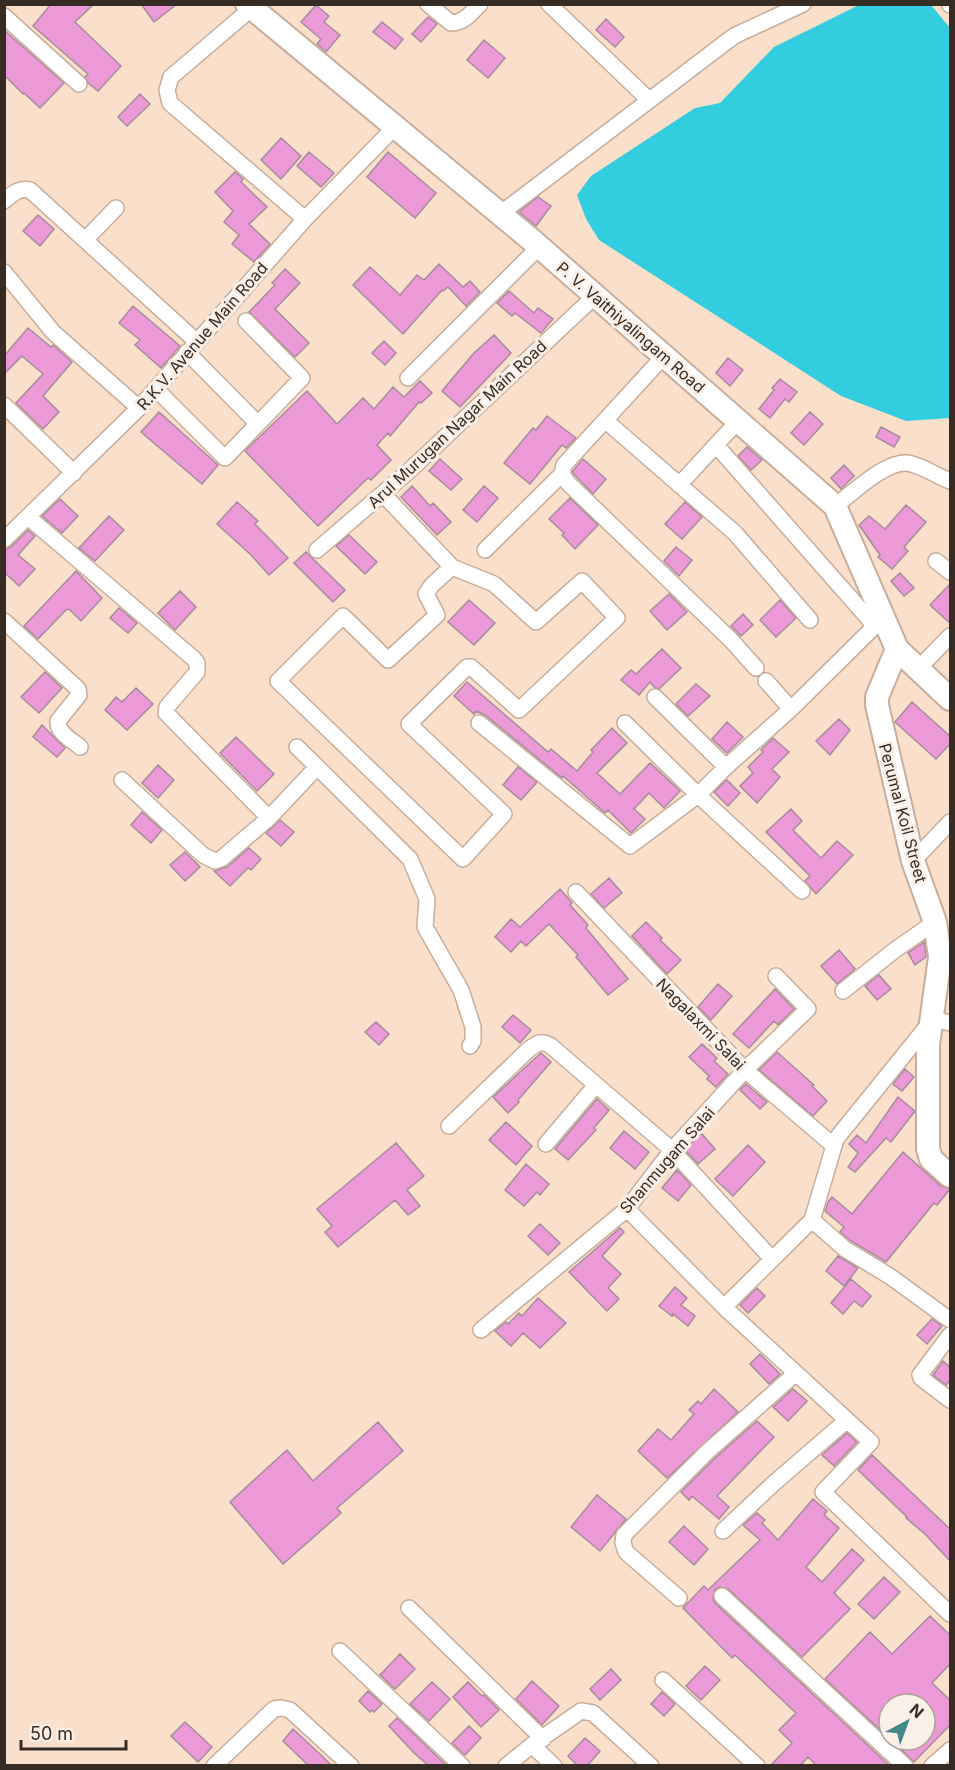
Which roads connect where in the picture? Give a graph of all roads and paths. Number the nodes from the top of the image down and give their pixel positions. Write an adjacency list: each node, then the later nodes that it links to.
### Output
1 (428, 4): 2 (street)
2 (480, 4)
3 (803, 4): 8 (street)
4 (250, 6): 9 (street, P. V. Vaithiyalingam Road); 13 (street)
5 (556, 7): 8 (street)
6 (4, 16): 7 (street)
7 (79, 84)
8 (649, 100): 12 (street)
9 (395, 127): 12 (street, P. V. Vaithiyalingam Road); 13 (street, R.K.V. Avenue Main Road)
10 (4, 201): 14 (street)
11 (116, 208): 14 (street)
12 (500, 214): 15 (street, P. V. Vaithiyalingam Road)
13 (305, 219): 19 (street, R.K.V. Avenue Main Road)
14 (85, 240): 19 (street)
15 (539, 247): 17 (street, P. V. Vaithiyalingam Road); 21 (street)
16 (4, 272): 24 (street)
17 (595, 296): 20 (street, P. V. Vaithiyalingam Road); 33 (street, Arul Murugan Nagar Main Road)
18 (246, 321): 27 (street)
19 (192, 347): 22 (street, R.K.V. Avenue Main Road); 27 (street)
20 (664, 356): 25 (street, P. V. Vaithiyalingam Road); 26 (street)
21 (408, 378)
22 (156, 389): 24 (street, R.K.V. Avenue Main Road); 27 (street)
23 (4, 405): 29 (street)
24 (139, 408): 29 (street, R.K.V. Avenue Main Road)
25 (739, 420): 28 (street); 34 (street, P. V. Vaithiyalingam Road)
26 (606, 421): 30 (street); 32 (street)
27 (258, 424)
28 (716, 445): 32 (street); 44 (street)
29 (74, 473): 35 (street, R.K.V. Avenue Main Road)
30 (562, 474): 38 (street); 47 (street)
31 (951, 481): 34 (street)
32 (679, 485): 42 (street)
33 (382, 494): 37 (street, Arul Murugan Nagar Main Road); 40 (street)
34 (835, 506): 44 (street, P. V. Vaithiyalingam Road)
35 (28, 517): 36 (street, R.K.V. Avenue Main Road); 61 (street)
36 (5, 539)
37 (316, 550)
38 (485, 550)
39 (936, 561): 41 (street)
40 (452, 567): 40 (street)
41 (951, 572)
42 (810, 620)
43 (4, 621): 55 (street)
44 (879, 622): 46 (street, P. V. Vaithiyalingam Road); 52 (street)
45 (951, 636): 48 (street)
46 (897, 649): 48 (street, P. V. Vaithiyalingam Road); 63 (street, Perumal Koil Street)
47 (756, 668)
48 (918, 669): 51 (street, P. V. Vaithiyalingam Road)
49 (766, 681): 52 (street)
50 (655, 697): 58 (street)
51 (951, 699)
52 (791, 709): 58 (street)
53 (479, 723): 60 (street)
54 (625, 723): 60 (street)
55 (80, 747)
56 (297, 747): 57 (street)
57 (317, 767): 61 (street); 70 (street)
58 (726, 767): 60 (street)
59 (122, 780): 61 (street)
60 (698, 795): 64 (street)
61 (269, 818)
62 (951, 822): 63 (street)
63 (913, 861): 66 (street, Perumal Koil Street)
64 (802, 891)
65 (576, 892): 71 (street, Nagalaxmi Salai)
66 (935, 922): 68 (street); 69 (street, Perumal Koil Street)
67 (776, 976): 71 (street, Shanmugam Salai)
68 (843, 991)
69 (942, 1021): 75 (street); 77 (street, Perumal Koil Street)
70 (470, 1046)
71 (745, 1070): 75 (street, Nagalaxmi Salai); 76 (street, Shanmugam Salai)
72 (596, 1085): 73 (street); 74 (street); 76 (street)
73 (449, 1126)
74 (546, 1144)
75 (834, 1146): 79 (street)
76 (672, 1150): 78 (street, Shanmugam Salai); 80 (street)
77 (951, 1176)
78 (627, 1209): 81 (street); 83 (street, Shanmugam Salai)
79 (812, 1220): 80 (street); 82 (street)
80 (772, 1260): 81 (street)
81 (724, 1307): 85 (street)
82 (951, 1320)
83 (481, 1330)
84 (951, 1335): 86 (street)
85 (796, 1373): 87 (street); 90 (street)
86 (951, 1400)
87 (847, 1420): 88 (street); 92 (street)
88 (723, 1531)
89 (722, 1596): 104 (street)
90 (679, 1598)
91 (409, 1608): 95 (street)
92 (951, 1614)
93 (340, 1651): 99 (street)
94 (663, 1680): 103 (street)
95 (538, 1742): 100 (street); 101 (street); 102 (street)
96 (951, 1750): 105 (street)
97 (214, 1766): 98 (street)
98 (351, 1766)
99 (462, 1766)
100 (506, 1766)
101 (554, 1766)
102 (651, 1766)
103 (757, 1766)
104 (905, 1766)
105 (932, 1766)

